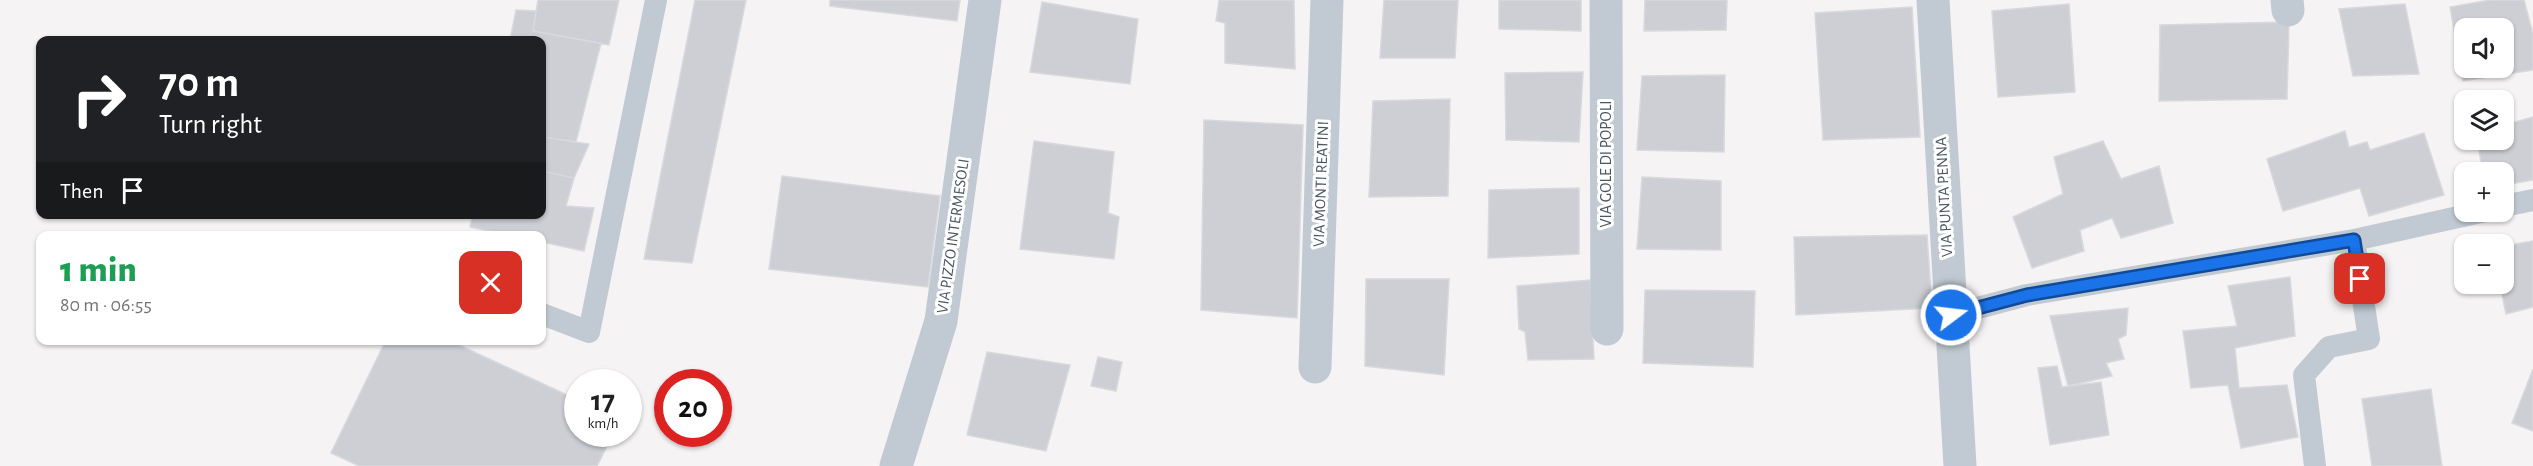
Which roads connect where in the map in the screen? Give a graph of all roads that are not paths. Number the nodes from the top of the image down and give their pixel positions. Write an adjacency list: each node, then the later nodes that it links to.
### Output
1 (656, 0): 11 (lane)
2 (985, 0): 14 (street, VIA PIZZO INTERMESOLI)
3 (1327, 0): 13 (street, VIA MONTI REATINI)
4 (1606, 0): 12 (street, VIA GOLE DI POPOLI)
5 (1933, 0): 10 (street, VIA PUNTA PENNA)
6 (2533, 200): 7 (lane)
7 (2514, 204)
8 (2454, 218): 9 (lane)
9 (2354, 240): 10 (lane); 16 (lane)
10 (1951, 315): 15 (street, VIA PUNTA PENNA)
11 (546, 316)
12 (1606, 329)
13 (1315, 367)
14 (896, 466)
15 (1960, 466)
16 (2315, 466)

